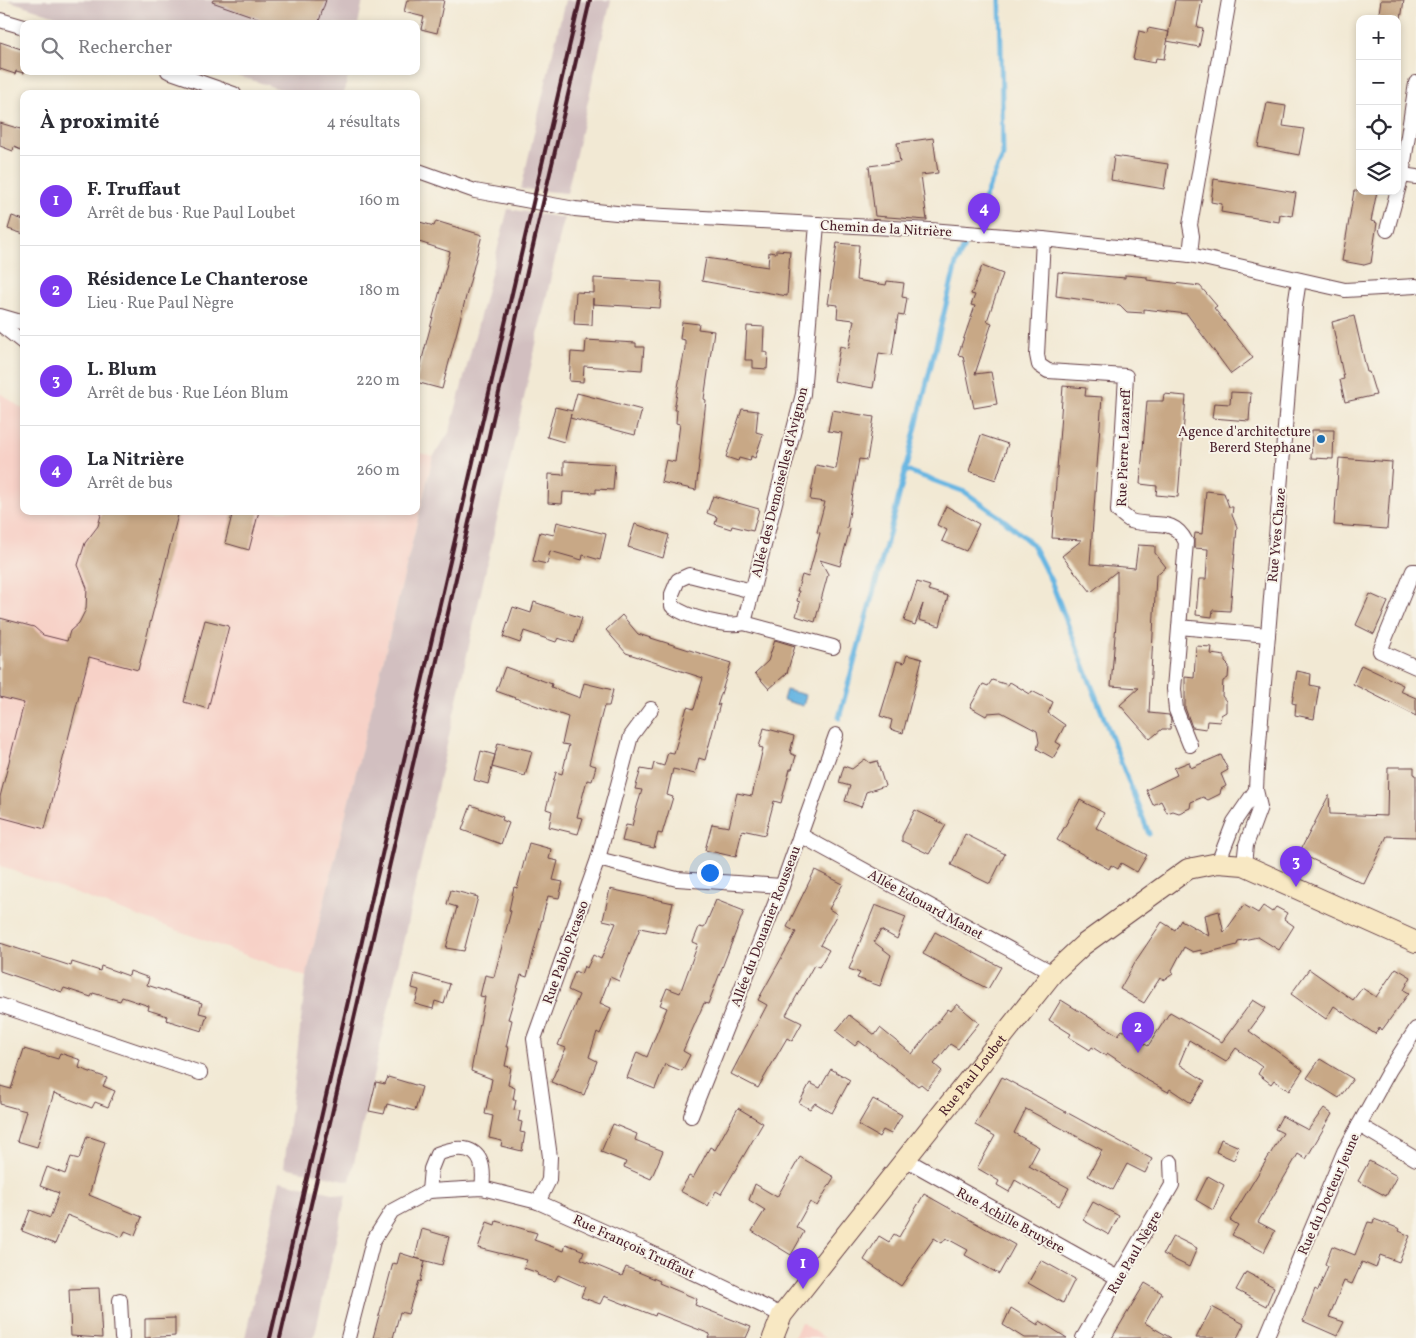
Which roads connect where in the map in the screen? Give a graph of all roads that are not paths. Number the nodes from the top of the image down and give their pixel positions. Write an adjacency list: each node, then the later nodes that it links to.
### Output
1 (1229, 0): 12 (street)
2 (0, 20): 3 (street)
3 (20, 26)
4 (179, 75): 6 (street)
5 (1416, 83): 8 (street)
6 (223, 90)
7 (420, 171): 9 (street, Chemin de la Nitrière)
8 (1409, 176): 10 (street)
9 (817, 224): 11 (street, Chemin de la Nitrière); 20 (street, Allée des Demoiselles d'Avignon)
10 (1387, 230)
11 (1044, 239): 12 (street, Chemin de la Nitrière); 22 (street, Rue Pierre Lazareff)
12 (1190, 255): 13 (street, Chemin de la Nitrière)
13 (1299, 280): 14 (street, Chemin de la Nitrière); 23 (street, Rue Yves Chaze)
14 (1416, 286)
15 (0, 316): 16 (street)
16 (20, 322)
17 (0, 324): 18 (street)
18 (20, 340)
19 (1416, 571): 25 (street)
20 (752, 591): 21 (street, Allée des Demoiselles d'Avignon); 21 (street, Allée des Demoiselles d'Avignon)
21 (744, 623): 24 (street, Allée des Demoiselles d'Avignon)
22 (1179, 627): 23 (street); 28 (street)
23 (1268, 635): 29 (street, Rue Yves Chaze)
24 (832, 646)
25 (1416, 667)
26 (651, 709): 31 (street, Rue Pablo Picasso)
27 (836, 735): 30 (street, Allée du Douanier Rousseau)
28 (1190, 745)
29 (1256, 790): 32 (street); 33 (street, Rue Yves Chaze)
30 (800, 835): 34 (street, Allée du Douanier Rousseau); 36 (street, Allée Edouard Manet)
31 (598, 859): 34 (street); 47 (street, Rue Pablo Picasso)
32 (1218, 863): 33 (street, Rue Paul Loubet); 36 (street, Rue Paul Loubet)
33 (1244, 865): 35 (street, Rue Paul Loubet)
34 (782, 886): 40 (street, Allée du Douanier Rousseau)
35 (1416, 942)
36 (1053, 973): 43 (street, Rue Paul Loubet)
37 (0, 1005): 39 (street)
38 (1416, 1029): 41 (street, Rue du Docteur Jeune)
39 (200, 1073)
40 (691, 1116)
41 (1359, 1125): 42 (street); 55 (street, Rue du Docteur Jeune)
42 (1416, 1159)
43 (905, 1160): 48 (street, Rue Achille Bruyère); 50 (street, Rue Paul Loubet)
44 (1171, 1162): 48 (street, Rue Paul Nègre)
45 (482, 1188): 46 (street, Rue François Truffaut); 46 (street); 47 (street, Rue François Truffaut)
46 (429, 1191): 52 (street, Rue François Truffaut)
47 (538, 1202): 50 (street, Rue François Truffaut)
48 (1118, 1278): 54 (street, Rue Paul Nègre)
49 (120, 1300): 51 (street)
50 (782, 1315): 53 (street, Rue Paul Loubet)
51 (122, 1338)
52 (348, 1338)
53 (773, 1338)
54 (1083, 1338)
55 (1266, 1338)

